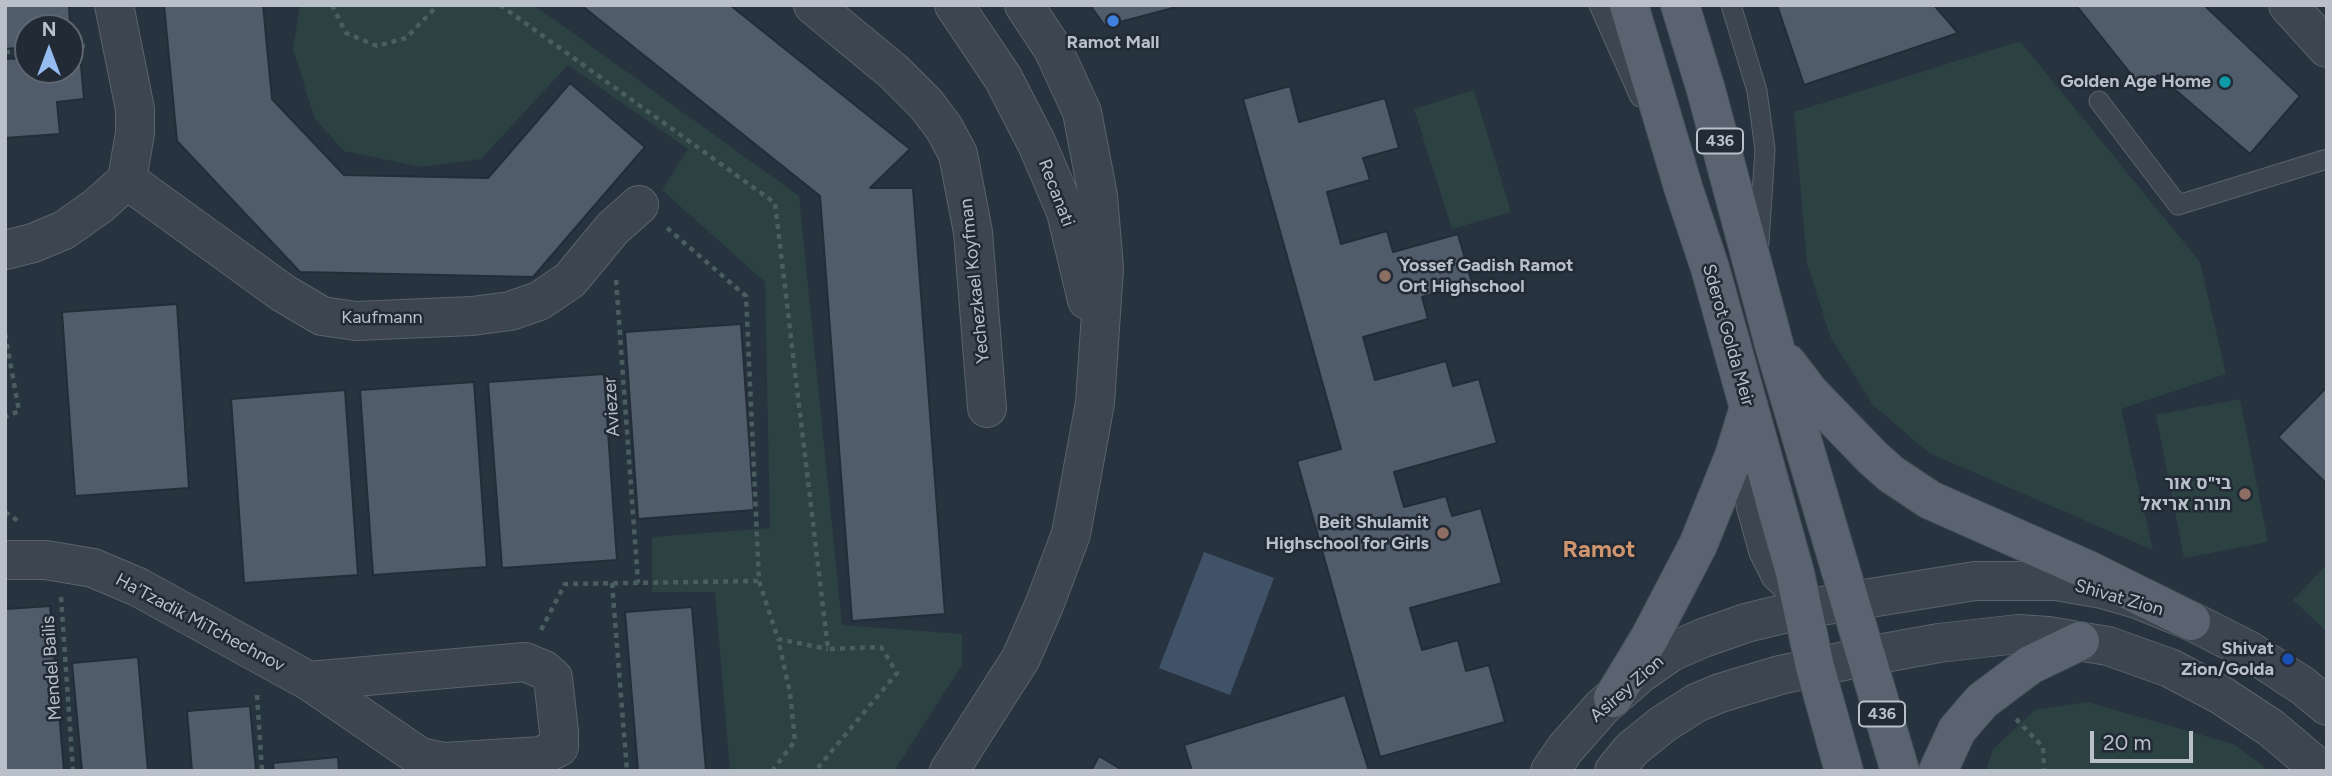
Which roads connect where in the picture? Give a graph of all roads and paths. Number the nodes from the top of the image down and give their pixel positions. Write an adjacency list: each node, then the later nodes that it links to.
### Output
1 (114, 5): 16 (street)
2 (332, 5): 3 (path)
3 (438, 5)
4 (500, 5): 37 (path)
5 (813, 5): 25 (street, Yechezkael Koyfman)
6 (954, 5): 23 (street, Recanati)
7 (1024, 5): 23 (street, Recanati)
8 (1599, 5): 17 (lane)
9 (1629, 5): 17 (main road, Sderot Golda Meir / 436)
10 (1680, 5): 20 (main road, 436)
11 (1731, 5): 20 (lane)
12 (2288, 5): 13 (street)
13 (2327, 48)
14 (2099, 101): 15 (lane)
15 (2327, 159)
16 (127, 180): 18 (street, Kaufmann); 19 (street)
17 (1684, 190): 24 (main road, Sderot Golda Meir / 436)
18 (626, 217): 29 (path); 31 (path, Aviezer)
19 (5, 250)
20 (1756, 278): 22 (main road, 436)
21 (5, 334): 26 (path)
22 (1775, 348): 32 (main road, 436); 34 (main road)
23 (1095, 403): 51 (street, Recanati)
24 (1749, 407): 33 (main road, Sderot Golda Meir / 436); 44 (main road)
25 (986, 408)
26 (5, 417)
27 (5, 560): 28 (street, Ha'Tzadik MiTchechnov)
28 (58, 562): 38 (street, Ha'Tzadik MiTchechnov); 46 (path, Mendel Bailis)
29 (759, 581): 31 (path); 35 (path)
30 (612, 583): 31 (path); 40 (path); 48 (path)
31 (638, 583)
32 (1850, 600): 33 (street, Shivat Zion); 34 (street, Shivat Zion); 39 (main road, 436)
33 (1803, 609): 41 (main road, Sderot Golda Meir / 436); 44 (street, Asirey Zion)
34 (2191, 621): 45 (street, Shivat Zion)
35 (778, 639): 37 (path); 49 (path)
36 (2080, 641): 39 (street); 43 (main road); 58 (street)
37 (828, 649): 50 (path)
38 (253, 650): 42 (street, Ha'Tzadik MiTchechnov); 47 (path)
39 (1867, 656): 41 (street); 55 (main road, 436)
40 (525, 662): 42 (street); 42 (street, Ha'Tzadik MiTchechnov)
41 (1815, 667): 53 (street); 54 (main road, 436)
42 (309, 681)
43 (1990, 694): 56 (main road); 57 (path)
44 (1613, 698): 52 (street, Asirey Zion)
45 (2327, 706)
46 (73, 771)
47 (262, 771)
48 (628, 771)
49 (772, 771)
50 (815, 771)
51 (950, 771)
52 (1550, 771)
53 (1614, 771)
54 (1844, 771)
55 (1900, 771)
56 (1938, 771)
57 (2044, 771)
58 (2322, 771)

